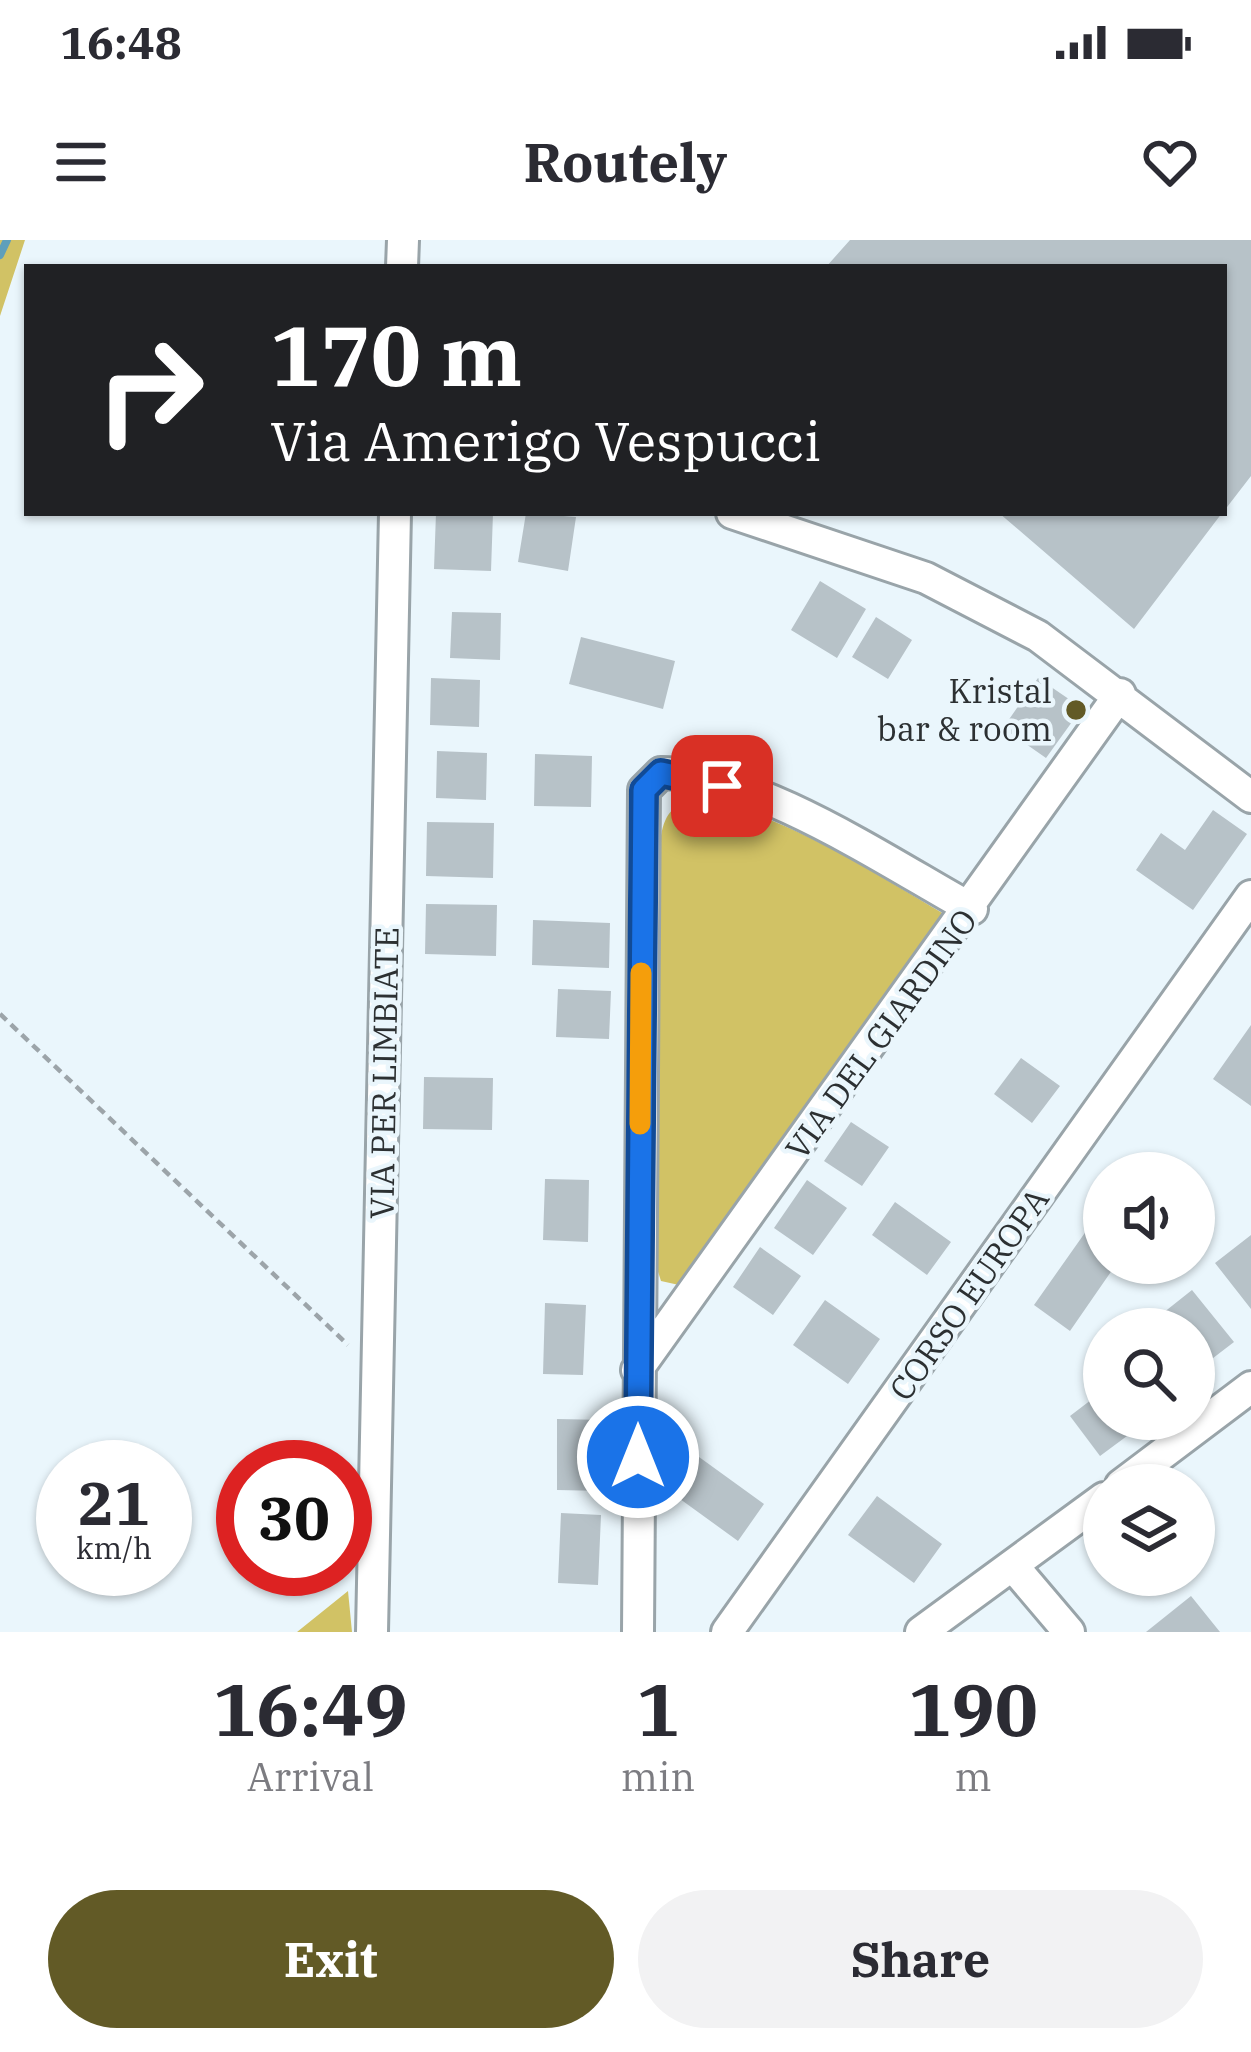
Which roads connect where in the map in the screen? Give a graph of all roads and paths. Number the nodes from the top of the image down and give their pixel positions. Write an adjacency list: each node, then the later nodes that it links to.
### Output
1 (395, 516): 9 (street, VIA PER LIMBIATE)
2 (741, 516): 3 (street)
3 (1120, 694): 4 (street); 6 (street, VIA DEL GIARDINO)
4 (1251, 796)
5 (1251, 896): 16 (street, CORSO EUROPA)
6 (972, 909): 8 (street, VIA DEL GIARDINO); 8 (street)
7 (0, 1014): 9 (path)
8 (637, 1370): 15 (street)
9 (378, 1373): 14 (street, VIA PER LIMBIATE)
10 (1251, 1388): 11 (street)
11 (1149, 1464)
12 (1083, 1514): 13 (street)
13 (1013, 1566): 17 (street); 18 (street)
14 (372, 1632)
15 (638, 1632)
16 (727, 1632)
17 (921, 1632)
18 (1069, 1632)

